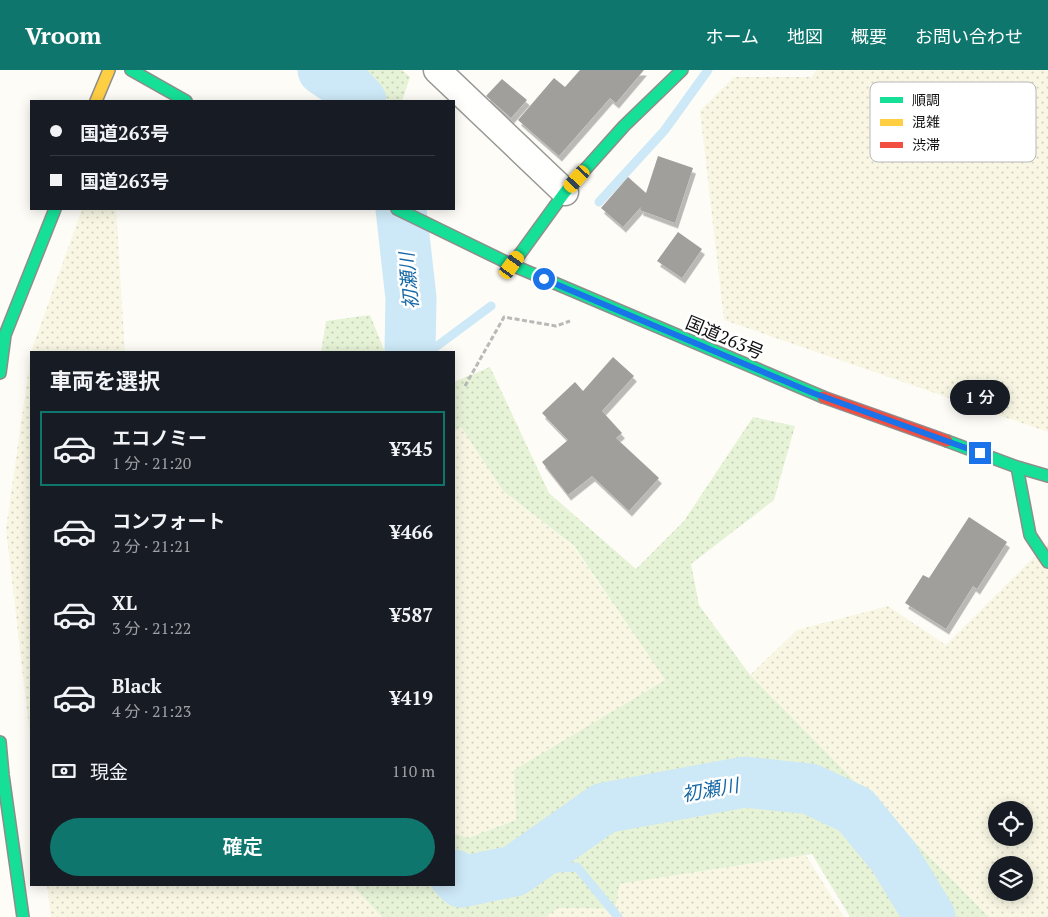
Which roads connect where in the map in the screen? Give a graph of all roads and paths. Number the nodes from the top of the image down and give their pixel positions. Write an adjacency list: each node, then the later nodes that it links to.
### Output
1 (108, 70): 5 (main road)
2 (131, 70): 6 (main road)
3 (437, 70): 7 (street)
4 (682, 70): 7 (main road)
5 (96, 100)
6 (184, 100)
7 (565, 192): 10 (main road)
8 (55, 210): 12 (main road)
9 (399, 210): 10 (main road, 国道263号)
10 (512, 265): 11 (main road, 国道263号)
11 (608, 306): 13 (path); 14 (main road, 国道263号)
12 (0, 373)
13 (465, 386)
14 (1017, 467): 15 (main road, 国道263号); 16 (main road)
15 (1048, 476)
16 (1048, 562)
17 (0, 742): 18 (main road)
18 (23, 917)

